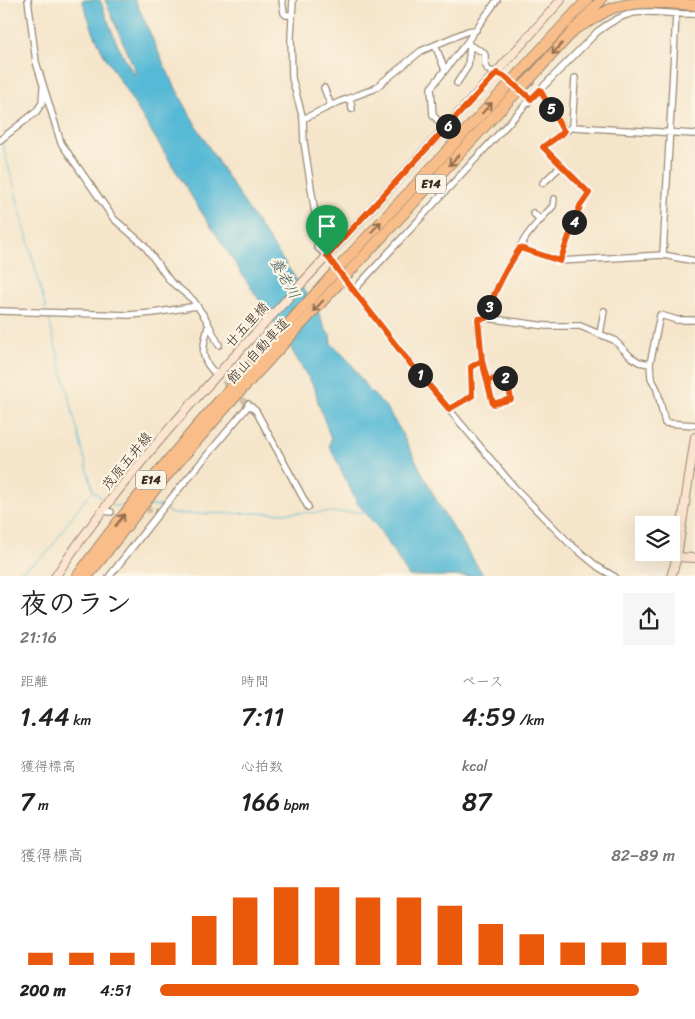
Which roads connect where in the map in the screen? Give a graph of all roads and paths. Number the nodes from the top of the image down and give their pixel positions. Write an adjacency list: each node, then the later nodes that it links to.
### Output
1 (28, 0): 22 (street)
2 (282, 0): 11 (street)
3 (293, 0): 11 (street)
4 (497, 0): 14 (street)
5 (561, 0): 19 (main road)
6 (578, 0): 18 (highway)
7 (587, 0): 18 (highway, 館山自動車道 / E14)
8 (601, 0): 13 (highway, 館山自動車道 / E14)
9 (695, 5): 13 (highway)
10 (695, 14): 12 (street)
11 (292, 15): 30 (street)
12 (676, 15): 24 (street); 34 (street)
13 (574, 29): 25 (highway, 館山自動車道 / E14, one-way to 25, bridge)
14 (476, 30): 15 (street); 16 (street)
15 (469, 44): 17 (street); 19 (street); 21 (street)
16 (435, 45): 17 (street); 26 (street)
17 (445, 70): 32 (street)
18 (520, 72): 25 (highway, 館山自動車道 / E14, bridge)
19 (497, 73): 27 (street); 32 (main road)
20 (575, 78): 31 (street)
21 (457, 83)
22 (43, 86): 36 (street); 50 (street)
23 (324, 88): 28 (street)
24 (540, 90): 27 (street); 33 (street)
25 (507, 95): 63 (highway, 館山自動車道 / E14, one-way to 63, bridge); 63 (highway, 館山自動車道 / E14, one-way to 25, bridge)
26 (350, 98): 28 (street); 29 (street)
27 (531, 99): 49 (street)
28 (332, 106): 30 (street)
29 (352, 109)
30 (303, 119): 43 (street)
31 (572, 127): 33 (street); 34 (street)
32 (445, 129): 45 (main road)
33 (564, 132): 37 (street)
34 (670, 132): 35 (street); 46 (street)
35 (695, 134)
36 (0, 140)
37 (561, 166): 38 (street); 47 (street)
38 (544, 183)
39 (554, 199): 42 (street)
40 (533, 213): 42 (street)
41 (328, 214): 43 (street)
42 (541, 220): 44 (street)
43 (318, 237): 45 (street)
44 (520, 248): 47 (street); 53 (street)
45 (327, 256): 49 (street); 60 (main road, 廿五里橋)
46 (663, 256): 47 (street); 48 (street)
47 (560, 261)
48 (695, 261)
49 (353, 291): 64 (street)
50 (197, 306): 51 (street); 55 (street)
51 (0, 311)
52 (604, 311): 56 (street)
53 (486, 318): 56 (street); 58 (street)
54 (695, 320): 59 (street)
55 (208, 327): 57 (street); 61 (street)
56 (600, 334): 59 (street)
57 (219, 345)
58 (482, 361): 62 (street); 64 (street)
59 (650, 364): 65 (street)
60 (225, 366): 61 (main road, 茂原五井線)
61 (217, 375): 76 (main road, 茂原五井線)
62 (487, 380): 62 (street)
63 (230, 396): 75 (highway, 館山自動車道 / E14)
64 (449, 409): 78 (street)
65 (695, 425)
66 (695, 438): 67 (main road)
67 (692, 478): 69 (main road)
68 (695, 485): 69 (street)
69 (687, 490): 71 (main road)
70 (308, 507): 77 (street)
71 (680, 537)
72 (680, 557): 73 (main road)
73 (695, 558)
74 (676, 561): 79 (main road)
75 (82, 575)
76 (57, 576)
77 (109, 576)
78 (615, 576)
79 (671, 576)

